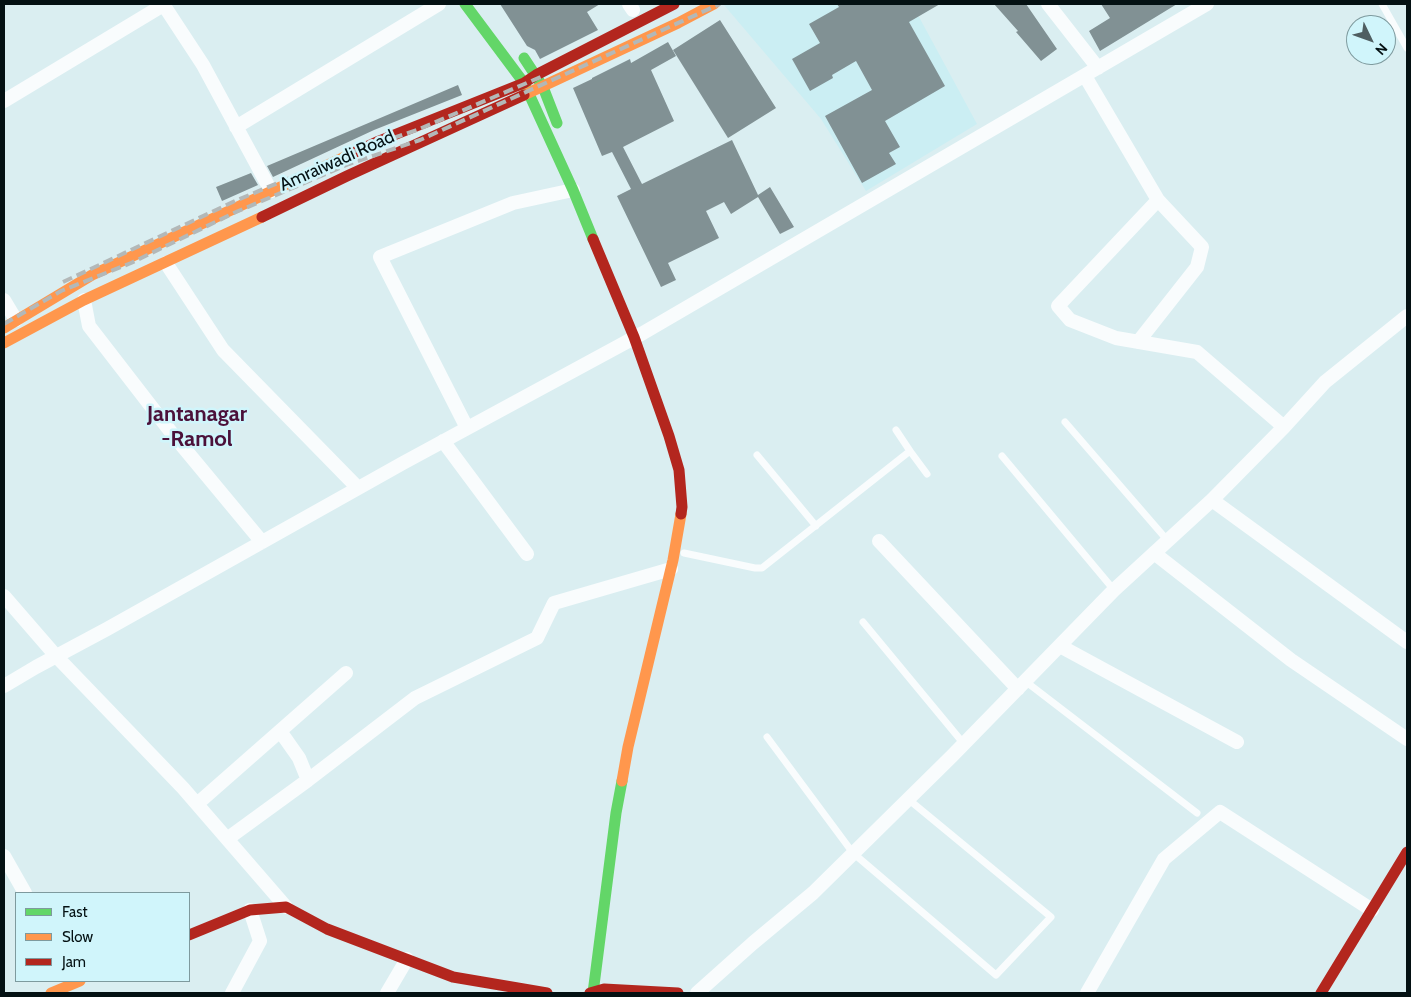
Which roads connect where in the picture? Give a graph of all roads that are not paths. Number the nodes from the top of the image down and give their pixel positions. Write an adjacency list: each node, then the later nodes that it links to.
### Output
1 (164, 4): 16 (street); 17 (street)
2 (440, 4): 17 (street)
3 (466, 4): 15 (main road)
4 (674, 4): 12 (main road, Amraiwadi Road)
5 (714, 4): 14 (main road)
6 (1048, 4): 11 (street)
7 (1208, 4): 11 (street)
8 (1382, 4): 9 (lane)
9 (1407, 48)
10 (518, 51): 12 (main road)
11 (1098, 68): 13 (street)
12 (536, 75): 14 (main road); 15 (main road, Amraiwadi Road)
13 (1084, 76): 22 (street); 28 (street)
14 (544, 87): 15 (main road); 18 (main road)
15 (526, 88): 20 (main road); 21 (main road, Amraiwadi Road); 23 (main road)
16 (4, 101)
17 (236, 127): 21 (street)
18 (561, 132)
19 (572, 159): 28 (main road)
20 (574, 190): 28 (main road); 33 (street)
21 (271, 191): 27 (main road, Amraiwadi Road)
22 (1158, 200): 29 (street); 29 (street)
23 (166, 263): 25 (main road); 40 (street)
24 (4, 300): 27 (street)
25 (84, 300): 30 (main road); 45 (street)
26 (1407, 316): 32 (street)
27 (10, 324)
28 (638, 335): 33 (street); 46 (main road); 49 (main road)
29 (1138, 342): 32 (street)
30 (4, 343)
31 (1065, 422): 43 (lane)
32 (1284, 427): 41 (street)
33 (467, 428): 35 (street)
34 (896, 430): 36 (lane)
35 (443, 441): 40 (street); 48 (street)
36 (910, 451): 39 (lane); 42 (lane)
37 (757, 455): 42 (lane)
38 (1002, 456): 50 (lane)
39 (928, 474)
40 (358, 488): 45 (street)
41 (1212, 500): 43 (street); 53 (street)
42 (816, 526): 46 (lane)
43 (1168, 540): 47 (street)
44 (879, 541): 57 (street)
45 (262, 542): 55 (street)
46 (684, 553): 79 (main road)
47 (1154, 553): 50 (street); 61 (street)
48 (527, 554)
49 (671, 569): 64 (street); 79 (main road)
50 (1114, 590): 54 (street)
51 (4, 596): 55 (street)
52 (863, 622): 63 (lane)
53 (1407, 642)
54 (1060, 646): 57 (street); 62 (street)
55 (56, 656): 58 (street); 66 (street)
56 (346, 673): 59 (street)
57 (1022, 685): 63 (street); 67 (lane)
58 (4, 686)
59 (280, 731): 64 (street); 66 (street)
60 (767, 738): 70 (lane)
61 (1407, 739)
62 (1237, 742)
63 (964, 744): 65 (street)
64 (308, 780): 68 (street)
65 (908, 799): 70 (street); 70 (lane)
66 (197, 804): 68 (street)
67 (1197, 814)
68 (227, 839): 73 (street)
69 (1407, 852): 75 (main road)
70 (853, 853): 85 (street)
71 (4, 856): 72 (street)
72 (25, 892)
73 (286, 907): 74 (main road); 77 (main road)
74 (250, 910): 76 (main road); 81 (street)
75 (1372, 910): 86 (street); 87 (main road)
76 (190, 935)
77 (407, 959): 82 (street); 83 (main road)
78 (76, 982): 80 (main road)
79 (596, 992): 84 (main road)
80 (51, 993)
81 (232, 993)
82 (387, 993)
83 (547, 993)
84 (678, 993)
85 (697, 993)
86 (1087, 993)
87 (1322, 993)

